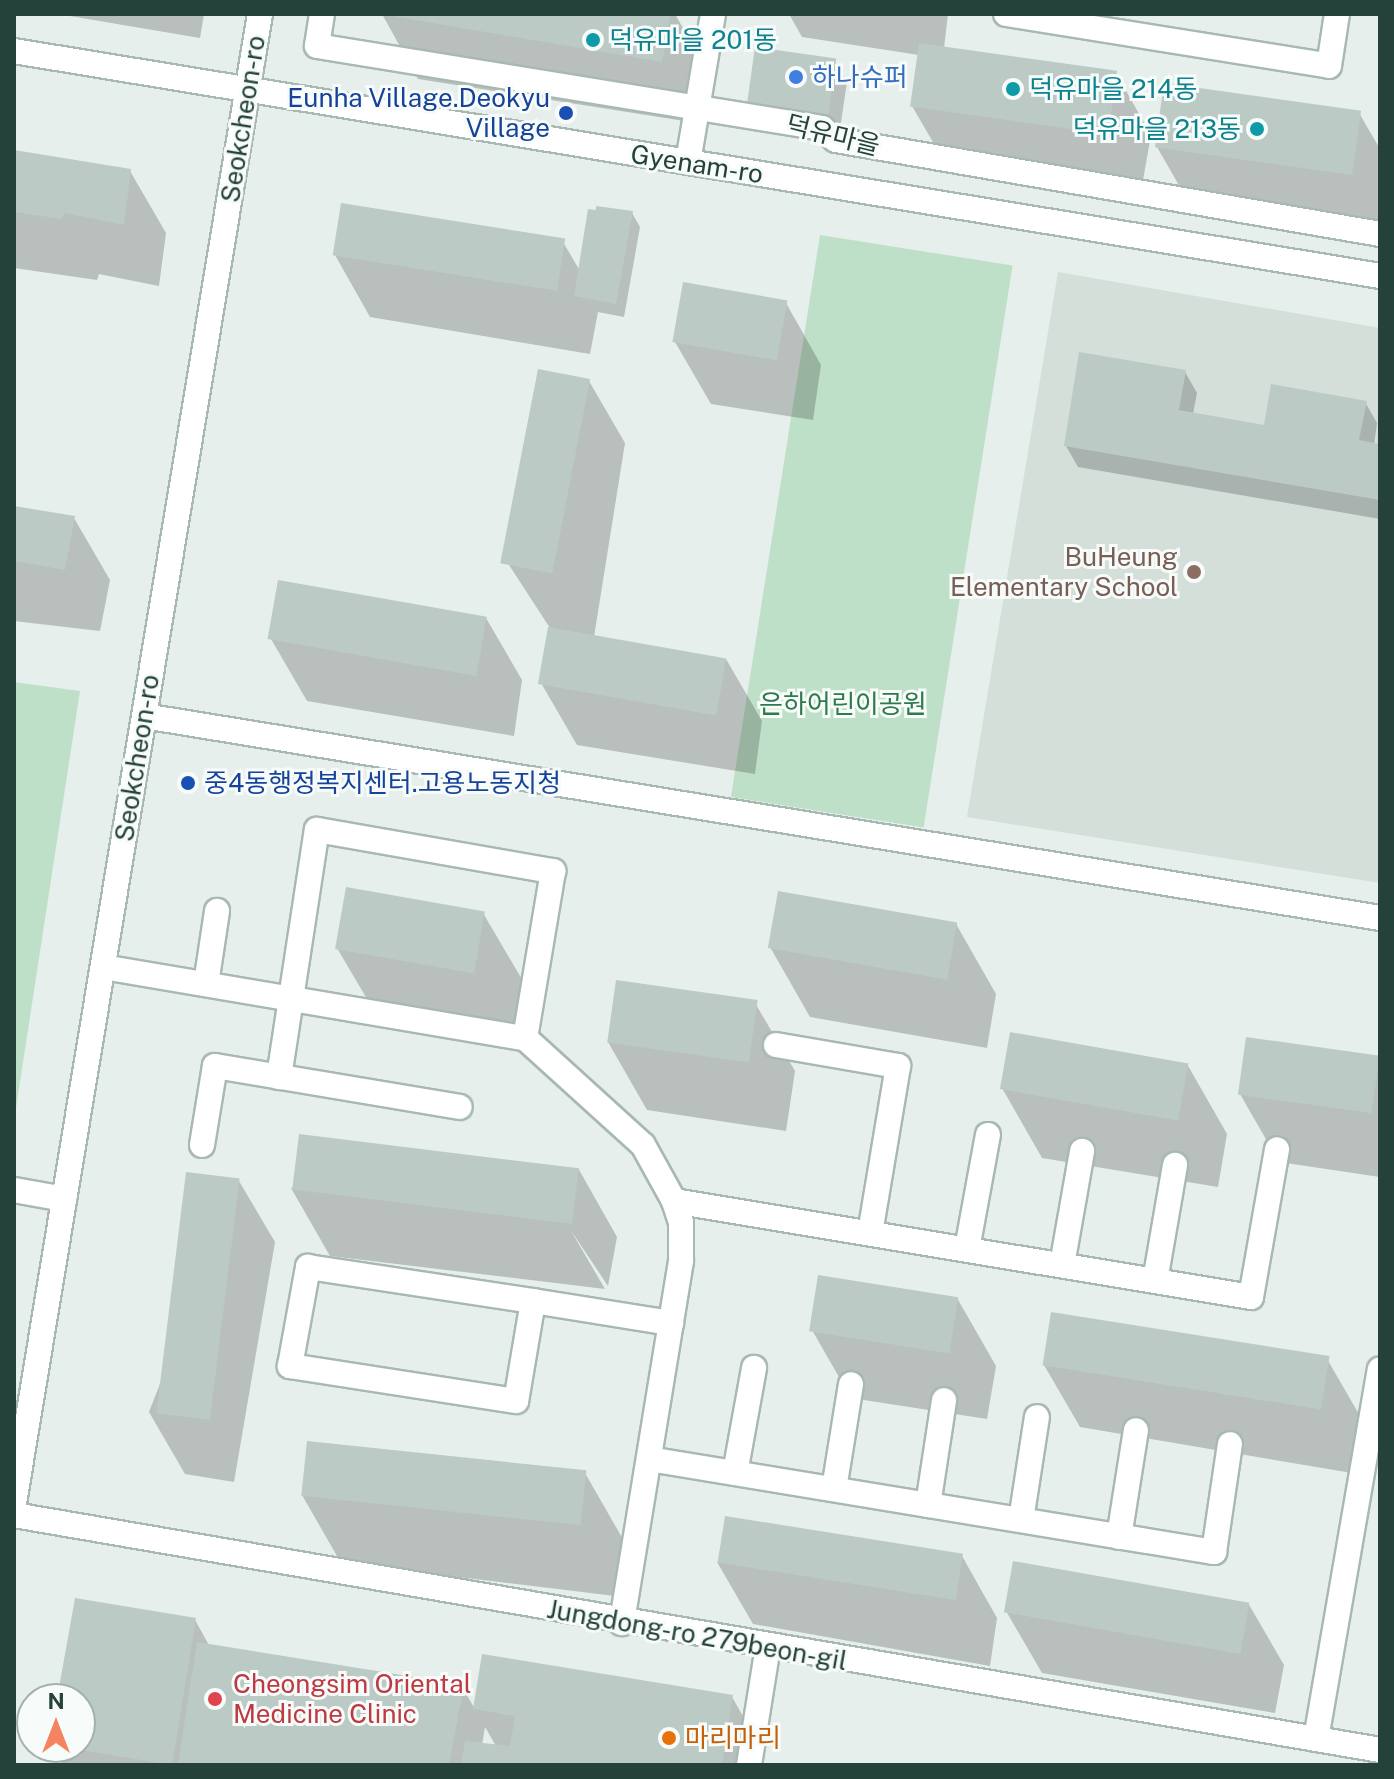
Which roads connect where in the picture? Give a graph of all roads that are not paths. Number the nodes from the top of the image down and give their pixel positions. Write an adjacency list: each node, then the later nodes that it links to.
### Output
1 (260, 14): 7 (street, Seokcheon-ro)
2 (322, 14): 8 (street, 덕유마을)
3 (713, 14): 8 (street)
4 (1006, 14): 5 (street)
5 (1337, 14)
6 (14, 51): 7 (street, Gyenam-ro)
7 (248, 90): 9 (street, Gyenam-ro); 12 (street, Seokcheon-ro)
8 (697, 108): 9 (street); 10 (street, 덕유마을)
9 (688, 162): 11 (street, Gyenam-ro)
10 (1380, 234)
11 (1380, 276)
12 (144, 716): 14 (street); 15 (street, Seokcheon-ro)
13 (217, 911): 16 (street)
14 (1380, 918)
15 (103, 967): 16 (street); 28 (street, Seokcheon-ro)
16 (206, 984): 17 (street)
17 (291, 999): 18 (street); 18 (street); 20 (street)
18 (525, 1038): 29 (street)
19 (776, 1045): 30 (street)
20 (279, 1077): 21 (street); 23 (street)
21 (460, 1107)
22 (988, 1135): 31 (street)
23 (202, 1145)
24 (1277, 1149): 33 (street)
25 (1082, 1151): 32 (street)
26 (1175, 1165): 33 (street)
27 (14, 1190): 28 (street)
28 (64, 1199): 46 (street, Seokcheon-ro)
29 (674, 1201): 30 (street); 35 (street)
30 (870, 1233): 31 (street)
31 (967, 1249): 32 (street)
32 (1062, 1265): 33 (street)
33 (1155, 1281)
34 (533, 1301): 34 (street); 35 (street)
35 (671, 1323): 43 (street)
36 (754, 1368): 44 (street)
37 (1380, 1370): 53 (street)
38 (851, 1384): 45 (street)
39 (944, 1400): 47 (street)
40 (1037, 1417): 49 (street)
41 (1136, 1430): 50 (street)
42 (1230, 1444): 50 (street)
43 (649, 1459): 44 (street); 51 (street)
44 (735, 1473): 45 (street)
45 (834, 1489): 47 (street)
46 (14, 1503)
47 (928, 1505): 49 (street)
48 (14, 1515): 51 (street, Jungdong-ro 279beon-gil)
49 (1021, 1520): 50 (street)
50 (1119, 1537)
51 (622, 1623): 52 (street, Jungdong-ro 279beon-gil)
52 (768, 1647): 53 (street, Jungdong-ro 279beon-gil); 55 (street)
53 (1316, 1739): 54 (street, Jungdong-ro 279beon-gil)
54 (1380, 1750)
55 (749, 1765)

